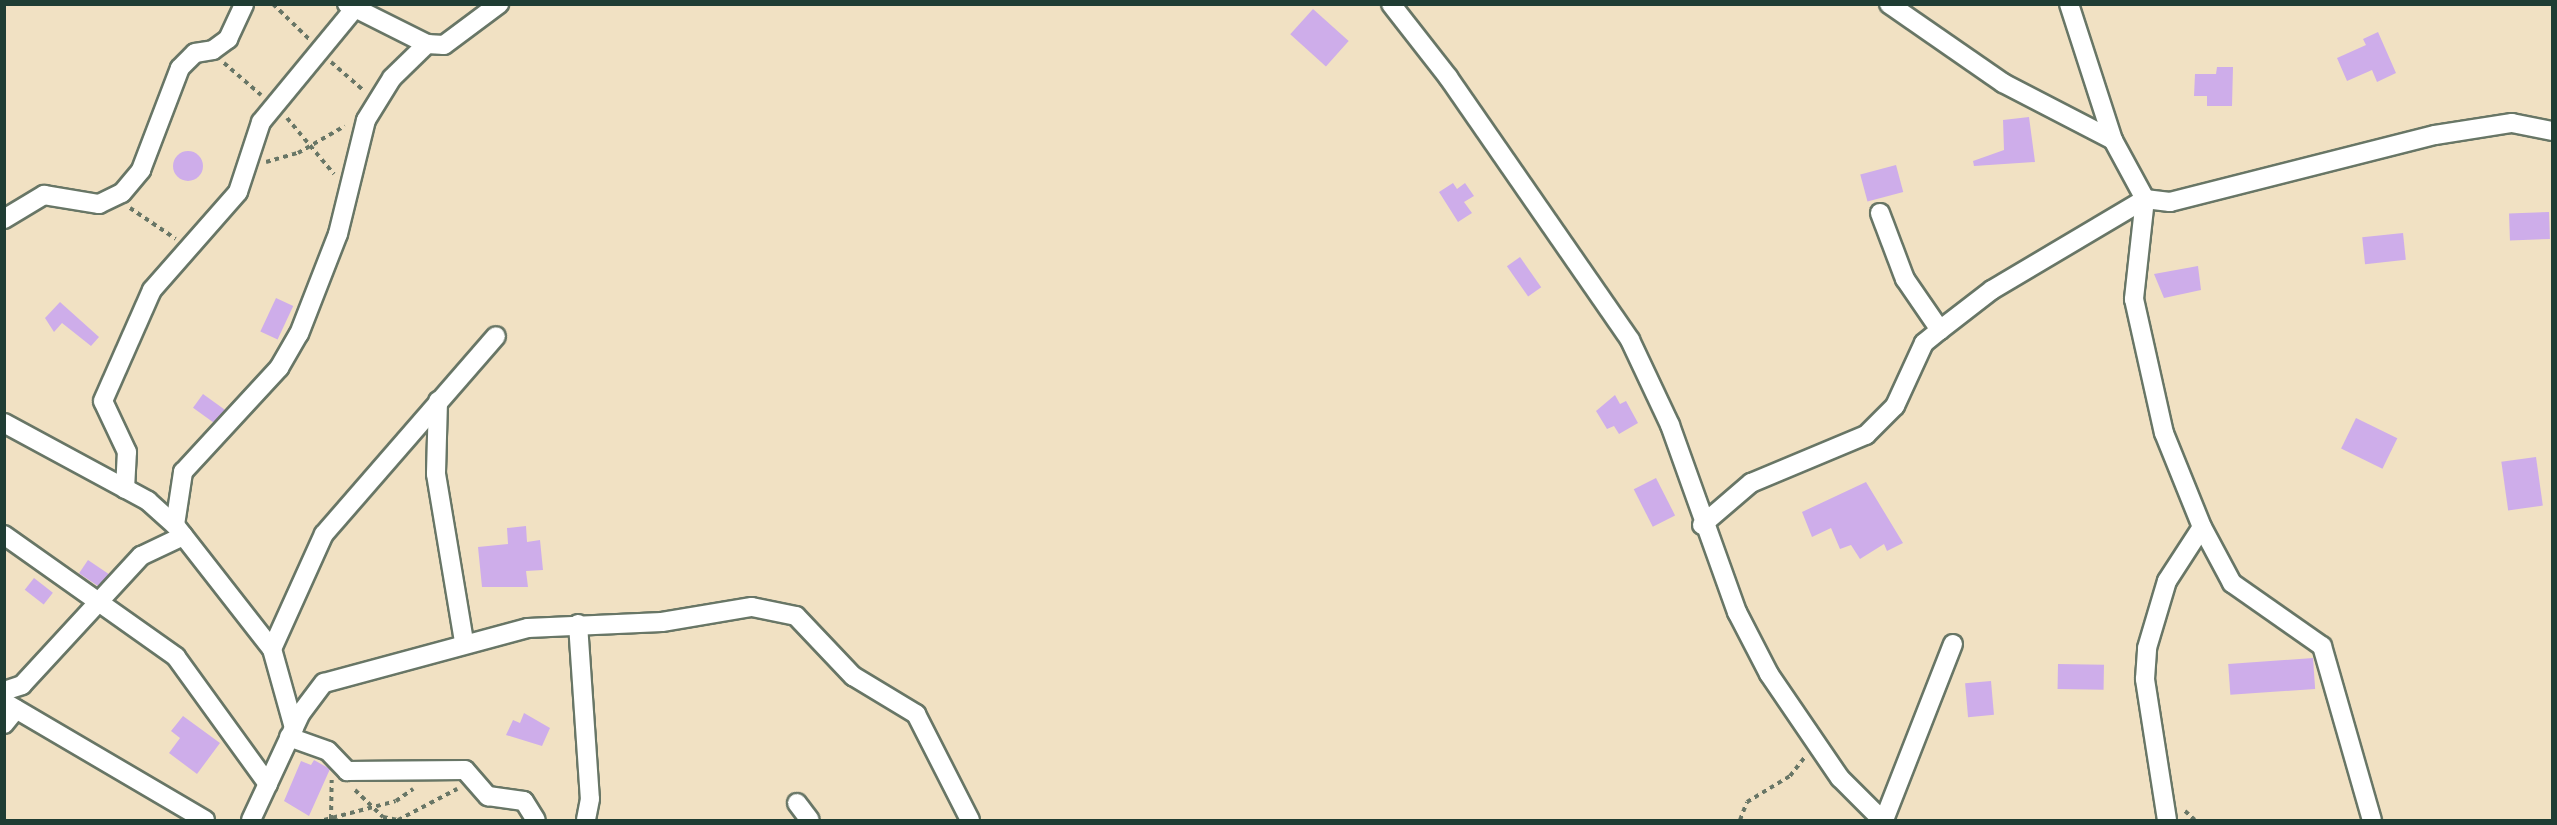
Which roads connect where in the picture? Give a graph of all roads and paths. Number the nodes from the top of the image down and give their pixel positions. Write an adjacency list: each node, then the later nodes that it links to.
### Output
1 (244, 4): 9 (street)
2 (273, 4): 10 (path)
3 (499, 4): 8 (street)
4 (1391, 4): 29 (street)
5 (1889, 4): 15 (street)
6 (2069, 4): 15 (street)
7 (351, 6): 8 (street); 10 (street)
8 (427, 44): 11 (street)
9 (209, 50): 12 (path); 19 (street)
10 (319, 50): 11 (path); 12 (street)
11 (378, 96): 13 (street)
12 (273, 105): 16 (path); 17 (street)
13 (366, 120): 16 (path); 18 (street)
14 (2551, 127): 20 (street)
15 (2113, 140): 20 (street)
16 (310, 146): 17 (path); 18 (path)
17 (244, 177): 23 (street)
18 (346, 186): 31 (street)
19 (113, 197): 21 (street); 23 (path)
20 (2145, 199): 24 (street); 30 (street)
21 (8, 208)
22 (1881, 213): 24 (street)
23 (190, 245): 28 (street)
24 (1940, 330): 29 (street)
25 (496, 336): 26 (street)
26 (438, 401): 35 (street); 37 (street)
27 (4, 423): 28 (street)
28 (125, 489): 31 (street)
29 (1702, 525): 42 (street)
30 (2202, 527): 59 (street); 60 (street)
31 (179, 530): 33 (street); 37 (street)
32 (4, 534): 33 (street)
33 (102, 603): 38 (street); 46 (street)
34 (578, 624): 35 (street); 54 (street); 56 (street)
35 (464, 642): 41 (street)
36 (1953, 644): 58 (street)
37 (272, 649): 41 (street)
38 (4, 691)
39 (10, 705): 40 (street); 50 (street)
40 (4, 724)
41 (291, 733): 43 (street); 46 (street)
42 (1813, 735): 57 (path); 58 (street)
43 (337, 765): 44 (street); 49 (path)
44 (435, 769): 45 (street); 48 (path)
45 (474, 778): 48 (path); 53 (street)
46 (268, 783): 51 (street)
47 (797, 803): 55 (street)
48 (371, 806): 49 (path)
49 (332, 819): 52 (path)
50 (205, 820)
51 (251, 820)
52 (324, 820)
53 (536, 820)
54 (586, 820)
55 (810, 820)
56 (970, 820)
57 (1740, 820)
58 (1883, 820)
59 (2167, 820)
60 (2372, 820)

